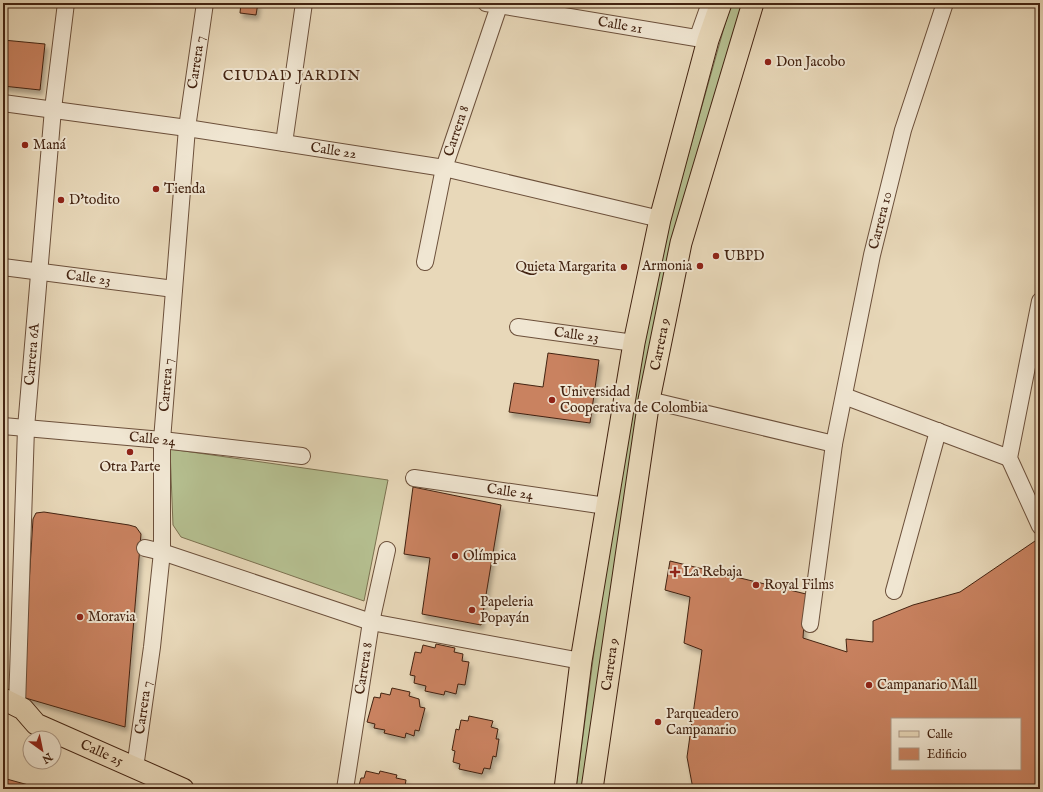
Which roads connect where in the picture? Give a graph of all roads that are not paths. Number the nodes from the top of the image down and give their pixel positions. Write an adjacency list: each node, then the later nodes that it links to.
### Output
1 (66, 3): 11 (street, Carrera 6A)
2 (205, 3): 12 (street, Carrera 7)
3 (304, 3): 13 (street)
4 (710, 3): 9 (street)
5 (721, 3): 9 (main road, Carrera 9)
6 (753, 3): 24 (main road, Carrera 9)
7 (945, 3): 23 (street, Carrera 10)
8 (495, 4): 9 (street, Calle 21); 14 (street, Carrera 8)
9 (703, 40): 15 (main road, Carrera 9)
10 (3, 103): 11 (street, Calle 22)
11 (53, 109): 12 (street, Calle 22); 18 (street, Carrera 6A)
12 (187, 128): 13 (street, Calle 22); 19 (street, Carrera 7)
13 (284, 143): 14 (street, Calle 22)
14 (444, 168): 15 (street, Calle 22); 16 (street, Carrera 8)
15 (655, 219): 22 (main road, Carrera 9)
16 (425, 262)
17 (3, 267): 18 (street, Calle 23)
18 (40, 272): 19 (street, Calle 23); 26 (street, Carrera 6A)
19 (174, 289): 28 (street, Carrera 7)
20 (1040, 301): 31 (street)
21 (518, 327): 22 (street, Calle 23)
22 (630, 342): 33 (main road, Carrera 9)
23 (844, 396): 27 (street); 29 (street, Carrera 10)
24 (649, 400): 29 (street); 48 (main road, Carrera 9)
25 (3, 426): 26 (street, Calle 24)
26 (26, 428): 28 (street, Calle 24); 42 (street, Carrera 6A)
27 (938, 432): 31 (street); 38 (street)
28 (162, 440): 30 (street, Calle 24); 37 (street, Carrera 7)
29 (834, 444): 40 (street, Carrera 10)
30 (302, 456)
31 (1009, 458): 34 (street)
32 (414, 478): 33 (street, Calle 24)
33 (603, 506): 41 (main road, Carrera 9)
34 (1040, 526)
35 (144, 548): 37 (street)
36 (387, 550): 39 (street, Carrera 8)
37 (162, 552): 39 (street); 43 (street, Carrera 7)
38 (894, 591)
39 (371, 622): 41 (street); 45 (street, Carrera 8)
40 (810, 624)
41 (577, 660): 46 (street); 47 (main road, Carrera 9)
42 (8, 707): 43 (main road, Calle 25)
43 (135, 768): 44 (main road, Calle 25)
44 (183, 789)
45 (345, 789)
46 (555, 789)
47 (566, 789)
48 (592, 789)

